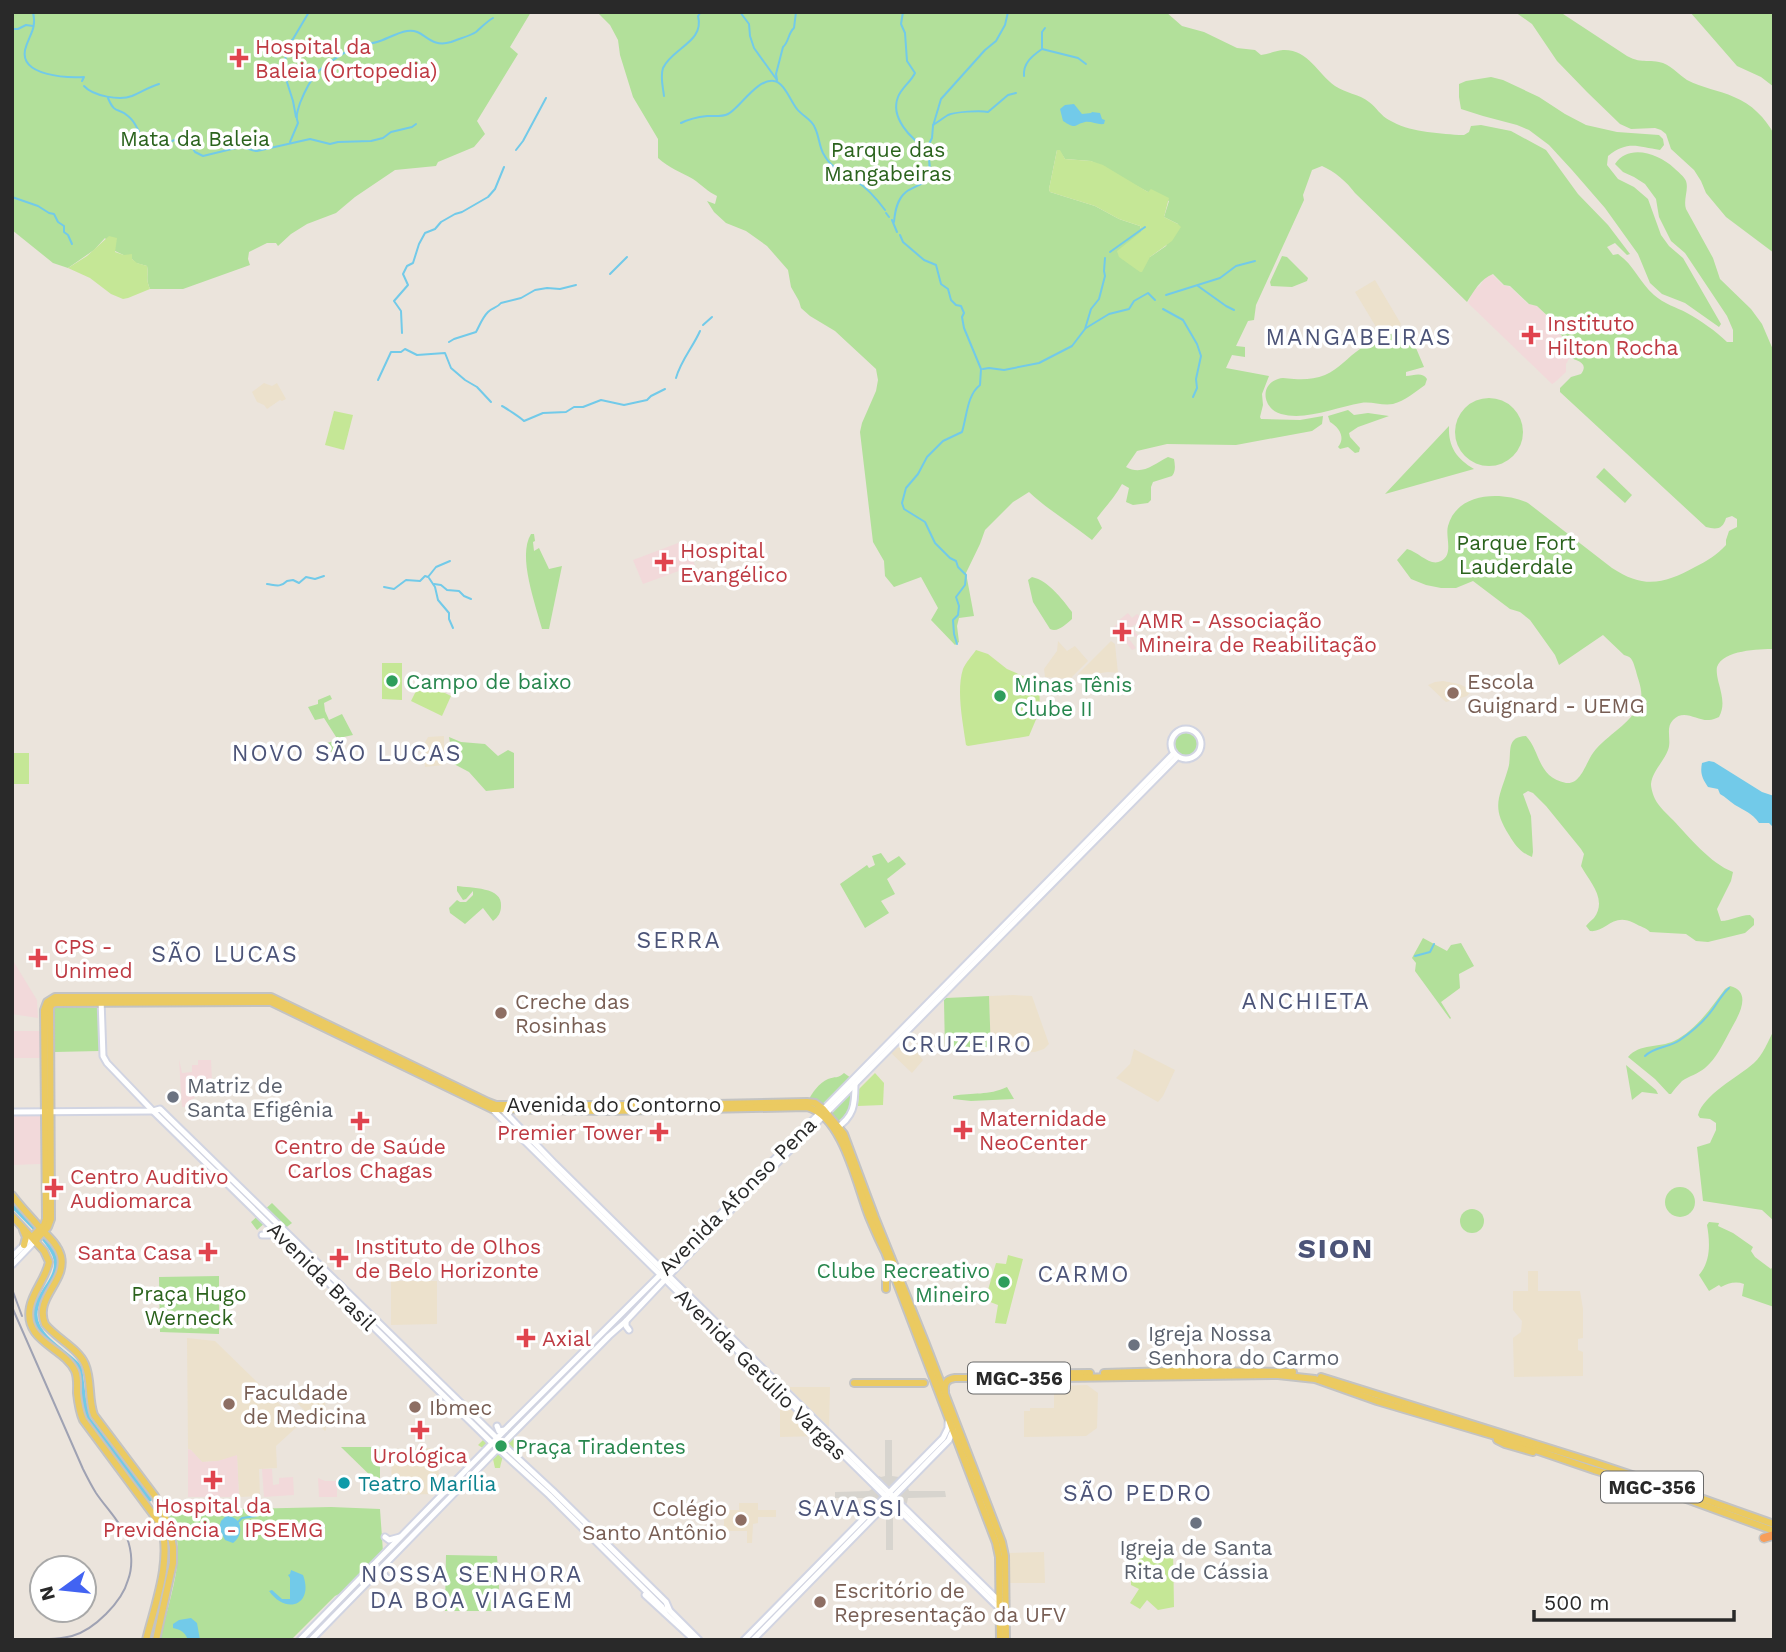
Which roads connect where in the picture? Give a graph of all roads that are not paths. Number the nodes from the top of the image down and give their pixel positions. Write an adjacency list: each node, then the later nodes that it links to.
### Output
1 (1175, 755): 1 (main road); 2 (main road, Avenida Afonso Pena)
2 (1016, 916): 5 (main road, Avenida Afonso Pena); 7 (main road, Avenida Afonso Pena)
3 (101, 999): 4 (main road, Avenida do Contorno); 6 (main road, Avenida do Contorno); 10 (main road, Avenida Brasil); 12 (main road, Avenida do Contorno)
4 (415, 1073): 6 (main road); 9 (main road, Avenida do Contorno)
5 (858, 1074): 7 (main road); 13 (main road, Avenida Afonso Pena)
6 (435, 1077): 8 (main road, Avenida do Contorno)
7 (855, 1083): 13 (main road, Avenida Afonso Pena); 14 (main road)
8 (501, 1108): 9 (main road, Avenida do Contorno); 13 (main road, Avenida do Contorno); 15 (main road, Avenida Getúlio Vargas)
9 (492, 1109): 16 (main road, Avenida Getúlio Vargas)
10 (157, 1110): 12 (main road); 29 (main road, Avenida Brasil); 52 (main road, Avenida Brasil)
11 (12, 1112): 12 (main road)
12 (48, 1112): 18 (main road, Avenida do Contorno)
13 (823, 1113): 14 (main road); 22 (main road, Avenida Afonso Pena); 36 (main road, Avenida Afonso Pena)
14 (837, 1128): 32 (main road)
15 (543, 1153): 16 (main road); 17 (main road, Avenida Getúlio Vargas)
16 (543, 1160): 19 (main road, Avenida Getúlio Vargas)
17 (554, 1163): 19 (main road); 36 (main road, Avenida Getúlio Vargas)
18 (48, 1168): 23 (main road, Avenida do Contorno); 27 (main road, Avenida do Contorno)
19 (555, 1171): 36 (main road, Avenida Getúlio Vargas)
20 (12, 1195): 25 (main road)
21 (721, 1203): 22 (main road)
22 (728, 1205): 36 (main road, Avenida Afonso Pena)
23 (46, 1214): 25 (main road); 27 (main road, Avenida do Contorno)
24 (12, 1216): 26 (main road)
25 (33, 1218): 27 (main road)
26 (21, 1225): 30 (main road); 31 (main road)
27 (42, 1230): 30 (main road, Avenida do Contorno); 51 (main road)
28 (262, 1235): 29 (main road)
29 (280, 1235): 52 (main road, Avenida Brasil)
30 (35, 1238): 31 (main road, Avenida do Contorno); 35 (main road, Avenida do Contorno); 58 (main road)
31 (24, 1245): 34 (main road, Avenida do Contorno)
32 (887, 1253): 33 (main road); 37 (main road); 41 (main road); 42 (main road)
33 (900, 1253)
34 (12, 1257)
35 (12, 1265)
36 (664, 1275): 38 (main road, Avenida Afonso Pena); 62 (main road, Avenida Afonso Pena); 73 (main road, Avenida Getúlio Vargas); 73 (main road, Avenida Getúlio Vargas)
37 (886, 1289)
38 (626, 1321): 40 (main road); 69 (main road, Avenida Afonso Pena)
39 (929, 1328): 42 (main road)
40 (629, 1330)
41 (915, 1330): 42 (main road); 55 (main road)
42 (926, 1344): 47 (main road)
43 (988, 1369): 46 (main road)
44 (1102, 1373): 45 (main road, MGC-356); 45 (main road, MGC-356); 46 (main road, MGC-356); 48 (main road, MGC-356); 50 (main road)
45 (1222, 1373): 64 (main road, MGC-356); 64 (main road, MGC-356)
46 (1009, 1374): 47 (main road, MGC-356)
47 (939, 1378): 55 (main road); 57 (main road)
48 (1026, 1378): 49 (main road); 57 (main road, MGC-356)
49 (953, 1381)
50 (1117, 1381)
51 (89, 1382): 56 (main road); 58 (main road)
52 (439, 1382): 67 (main road, Avenida Brasil); 67 (main road, Avenida Brasil)
53 (854, 1383): 54 (main road)
54 (923, 1383)
55 (937, 1389): 59 (main road)
56 (99, 1391)
57 (945, 1393): 60 (main road)
58 (88, 1415): 72 (main road); 74 (main road)
59 (947, 1415): 63 (main road); 73 (main road)
60 (954, 1420): 63 (main road); 70 (main road)
61 (497, 1426): 62 (main road)
62 (505, 1430): 67 (main road, Avenida Afonso Pena)
63 (953, 1430): 73 (main road); 86 (main road)
64 (1491, 1432): 65 (main road); 65 (main road)
65 (1506, 1438): 68 (main road); 68 (main road)
66 (970, 1440): 70 (main road)
67 (495, 1441): 69 (main road, Avenida Brasil); 79 (main road, Avenida Afonso Pena)
68 (1528, 1445): 77 (main road, MGC-356); 77 (main road, MGC-356)
69 (500, 1446): 71 (main road, Avenida Brasil); 82 (main road, Avenida Afonso Pena)
70 (966, 1450): 92 (main road)
71 (548, 1494): 90 (main road, Avenida Brasil); 90 (main road, Avenida Brasil); 90 (main road, Avenida Brasil)
72 (155, 1496): 74 (main road); 75 (main road)
73 (889, 1496): 81 (main road, Avenida Getúlio Vargas); 91 (main road); 100 (main road)
74 (146, 1504): 76 (main road)
75 (161, 1507): 76 (main road); 95 (main road)
76 (158, 1520): 94 (main road)
77 (1771, 1532)
78 (385, 1537): 79 (main road)
79 (400, 1537): 80 (main road, Avenida Afonso Pena)
80 (386, 1552): 82 (main road); 85 (main road); 93 (main road, Avenida Afonso Pena)
81 (947, 1553): 87 (main road, Avenida Getúlio Vargas); 88 (main road, Avenida Getúlio Vargas)
82 (393, 1556): 83 (main road, Avenida Afonso Pena)
83 (376, 1573): 84 (main road); 85 (main road, Avenida Afonso Pena)
84 (388, 1578)
85 (364, 1585): 96 (main road, Avenida Afonso Pena)
86 (1000, 1591): 87 (main road); 88 (main road)
87 (993, 1595): 88 (main road, Avenida Getúlio Vargas)
88 (1000, 1606): 92 (main road)
89 (764, 1610): 91 (main road)
90 (667, 1611): 97 (main road, Avenida Brasil); 98 (main road, Avenida Brasil)
91 (767, 1616): 99 (main road)
92 (1004, 1638)
93 (303, 1639)
94 (146, 1640)
95 (156, 1640)
96 (311, 1640)
97 (694, 1640)
98 (699, 1640)
99 (745, 1640)
100 (753, 1640)

